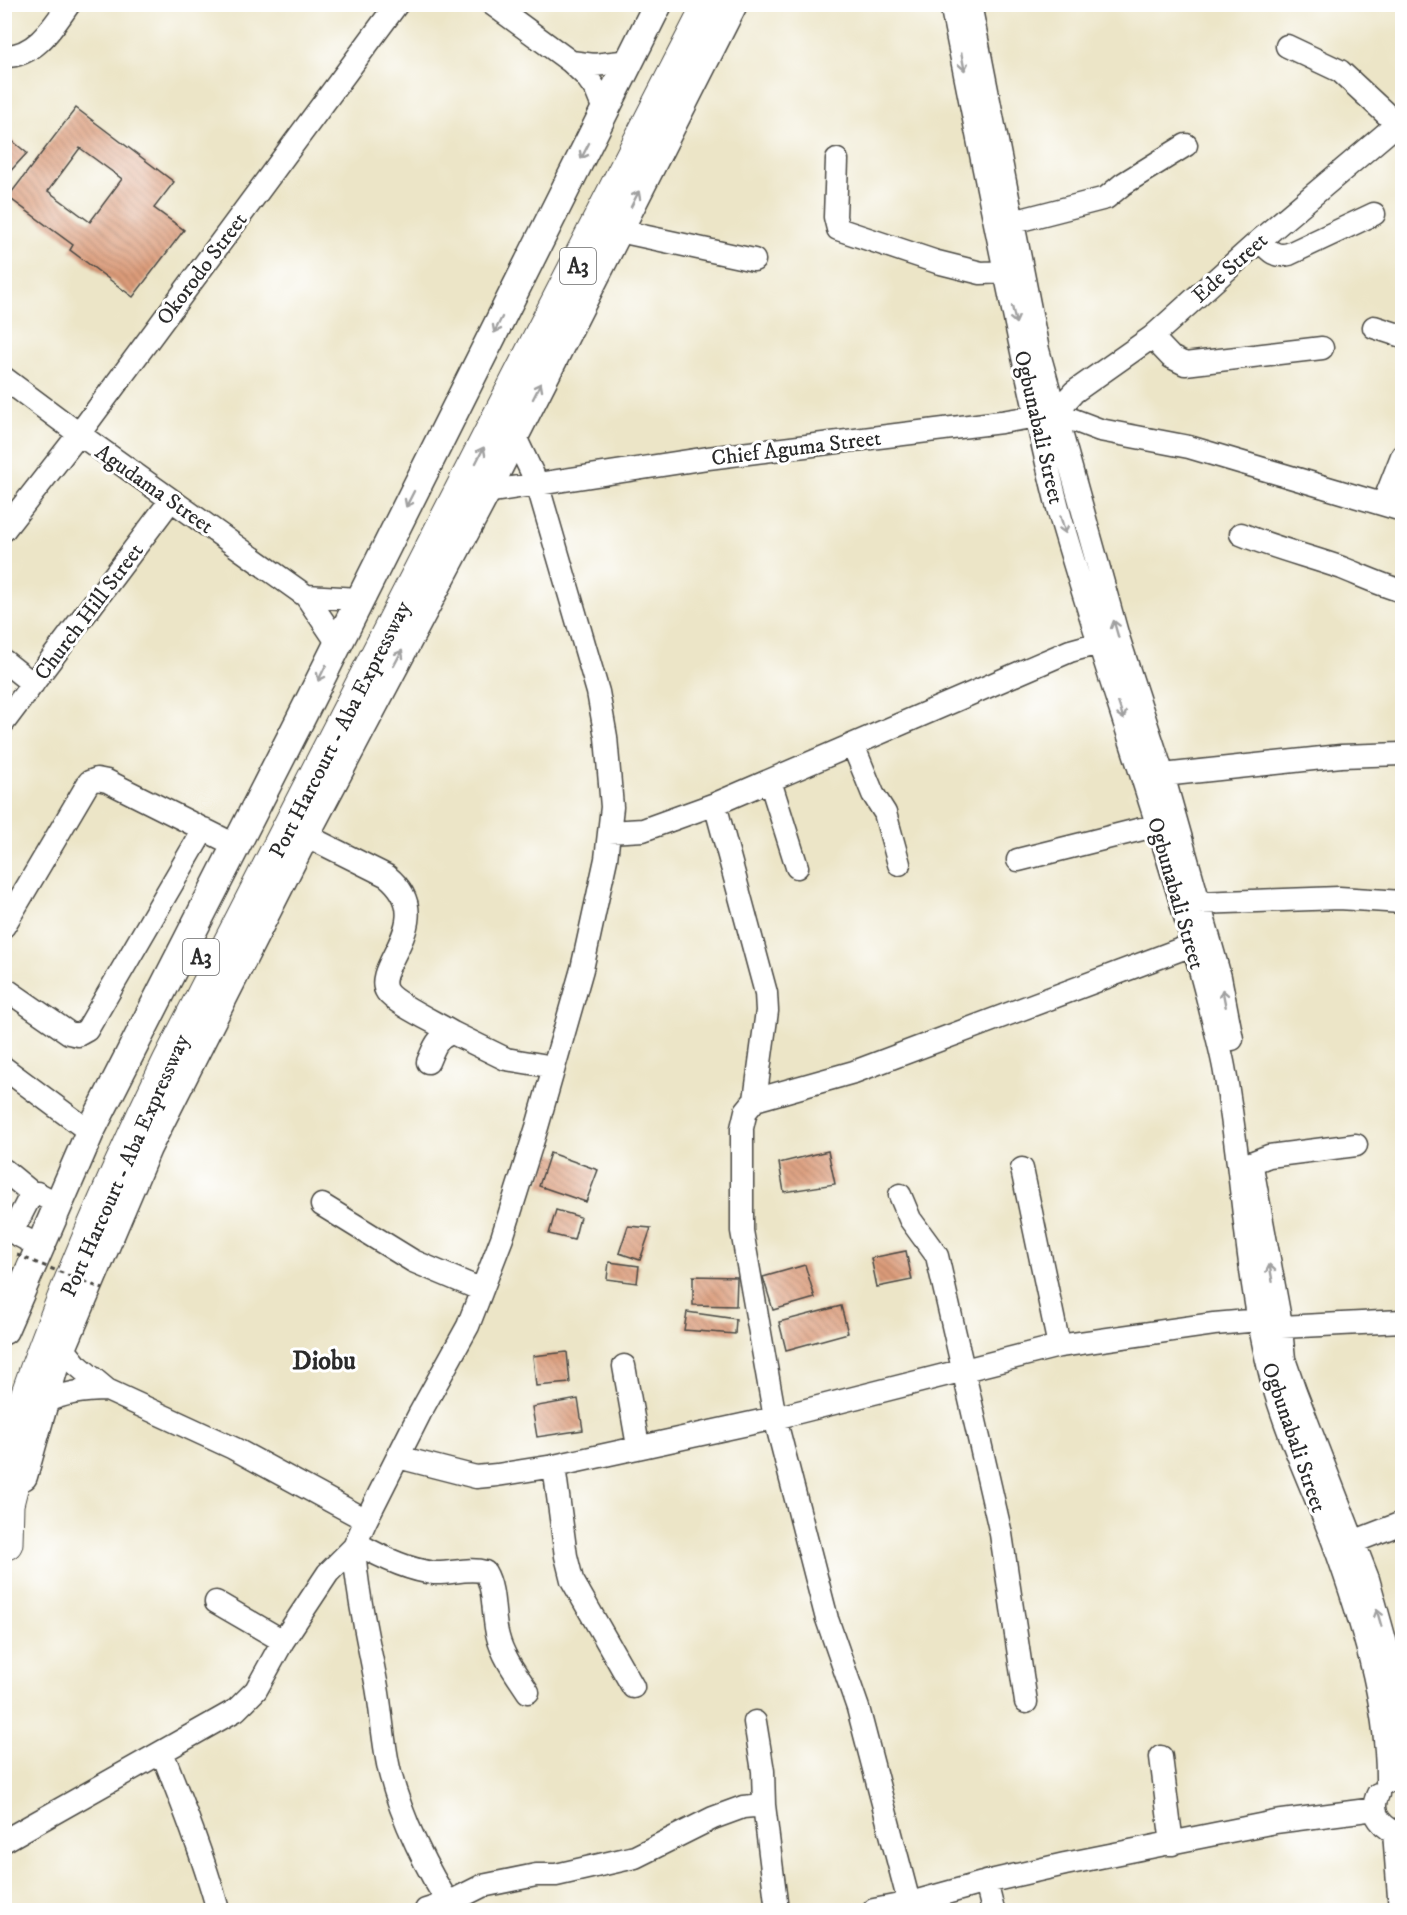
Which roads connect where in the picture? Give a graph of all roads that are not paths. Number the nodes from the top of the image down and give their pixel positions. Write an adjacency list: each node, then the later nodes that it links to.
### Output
1 (69, 4): 11 (street)
2 (397, 4): 30 (street, Okorodo Street)
3 (492, 4): 13 (street)
4 (658, 4): 12 (main road)
5 (686, 4): 37 (highway, Port Harcourt - Aba Expressway / A3)
6 (710, 4): 37 (highway, Port Harcourt - Aba Expressway / A3, one-way to 6)
7 (733, 4): 20 (main road, one-way to 7)
8 (951, 4): 23 (street, Ogbunabali Street, one-way to 23)
9 (970, 4): 19 (street, Ogbunabali Street)
10 (1287, 46): 15 (street)
11 (4, 56)
12 (630, 61): 13 (street); 14 (main road)
13 (571, 62): 14 (street)
14 (605, 112): 42 (main road, one-way to 42)
15 (1400, 122): 21 (street, Ede Street)
16 (1186, 145): 19 (street)
17 (837, 160): 23 (street)
18 (1374, 214): 21 (street)
19 (1013, 222): 29 (street, Ogbunabali Street)
20 (619, 231): 22 (street); 31 (main road, one-way to 20)
21 (1260, 240): 26 (street, Ede Street)
22 (754, 260)
23 (1004, 272): 29 (street, Ogbunabali Street, one-way to 29)
24 (1374, 327): 25 (street)
25 (1402, 336)
26 (1152, 337): 27 (street); 29 (street, Ede Street)
27 (1323, 348)
28 (4, 378): 30 (street, Agudama Street)
29 (1046, 415): 33 (street, Chief Aguma Street); 36 (street); 44 (street, Ogbunabali Street, one-way to 44); 50 (street, Ogbunabali Street, one-way to 29)
30 (79, 434): 35 (street, Agudama Street); 38 (street, Okorodo Street)
31 (514, 435): 33 (street); 34 (main road)
32 (1402, 456): 36 (street)
33 (537, 483): 34 (street, Chief Aguma Street); 55 (street)
34 (486, 492): 56 (main road, one-way to 34)
35 (171, 500): 41 (street, Agudama Street); 46 (street, Church Hill Street)
36 (1393, 507)
37 (433, 523): 91 (highway, Port Harcourt - Aba Expressway / A3)
38 (4, 530)
39 (1241, 534): 40 (street)
40 (1402, 591)
41 (306, 596): 42 (street); 43 (street)
42 (359, 599): 43 (main road)
43 (337, 642): 57 (main road, one-way to 57)
44 (1099, 643): 48 (street); 53 (street, Ogbunabali Street, one-way to 53)
45 (4, 661): 46 (street)
46 (33, 684): 47 (street, Church Hill Street)
47 (4, 722)
48 (853, 745): 51 (street); 59 (street)
49 (1402, 754): 50 (street)
50 (1162, 776): 62 (street, Ogbunabali Street)
51 (770, 781): 52 (street); 60 (street)
52 (715, 804): 55 (street); 70 (street)
53 (1158, 825): 58 (street); 64 (street, Ogbunabali Street)
54 (204, 829): 57 (street); 63 (street); 65 (street)
55 (609, 832): 68 (street)
56 (305, 835): 66 (street); 87 (main road)
57 (235, 845): 71 (main road)
58 (1018, 860)
59 (899, 864)
60 (797, 867)
61 (1402, 902): 62 (street)
62 (1198, 903): 73 (street, Ogbunabali Street, one-way to 62)
63 (4, 926)
64 (1192, 945): 70 (street); 84 (street, Ogbunabali Street)
65 (4, 988)
66 (453, 1033): 67 (street); 68 (street)
67 (428, 1062)
68 (554, 1067): 82 (street)
69 (4, 1068): 71 (street)
70 (755, 1100): 92 (street)
71 (90, 1132): 78 (main road)
72 (1356, 1145): 73 (street)
73 (1251, 1163): 84 (street, Ogbunabali Street, one-way to 73)
74 (1022, 1169): 86 (street)
75 (4, 1170): 76 (street)
76 (32, 1193): 78 (street); 80 (street)
77 (900, 1195): 89 (street)
78 (58, 1204): 81 (main road)
79 (322, 1205): 82 (street)
80 (9, 1228): 81 (street)
81 (29, 1251): 85 (main road)
82 (482, 1290): 94 (street)
83 (1402, 1321): 84 (street)
84 (1273, 1322): 86 (street); 99 (street, Ogbunabali Street); 112 (street, Ogbunabali Street)
85 (4, 1330)
86 (1059, 1346): 89 (street)
87 (62, 1347): 90 (street); 91 (main road)
88 (624, 1366): 93 (street)
89 (964, 1370): 92 (street); 107 (street)
90 (106, 1390): 91 (street); 97 (street)
91 (25, 1400): 96 (highway, Port Harcourt - Aba Expressway / A3); 101 (highway)
92 (775, 1418): 93 (street); 120 (street)
93 (638, 1446): 95 (street)
94 (398, 1457): 95 (street); 97 (street)
95 (554, 1466): 105 (street)
96 (4, 1470)
97 (366, 1520): 100 (street)
98 (1402, 1523): 99 (street)
99 (1353, 1542): 104 (street, Ogbunabali Street, one-way to 99)
100 (355, 1545): 103 (street); 106 (street); 119 (street)
101 (5, 1549)
102 (216, 1602): 103 (street)
103 (283, 1641): 110 (street)
104 (1400, 1685): 108 (street, Ogbunabali Street)
105 (633, 1687)
106 (528, 1692)
107 (1026, 1702)
108 (1402, 1715)
109 (755, 1722): 113 (street)
110 (162, 1752): 116 (street); 121 (street)
111 (1161, 1757): 117 (street)
112 (1395, 1780): 114 (street)
113 (764, 1805): 119 (street); 123 (street)
114 (1375, 1809): 115 (street); 117 (street)
115 (1398, 1833): 126 (street)
116 (4, 1841)
117 (1172, 1844): 118 (street)
118 (986, 1882): 120 (street); 125 (street)
119 (451, 1907): 122 (street)
120 (910, 1907): 124 (street)
121 (218, 1911)
122 (426, 1911)
123 (777, 1911)
124 (874, 1911)
125 (993, 1911)
126 (1400, 1911)

